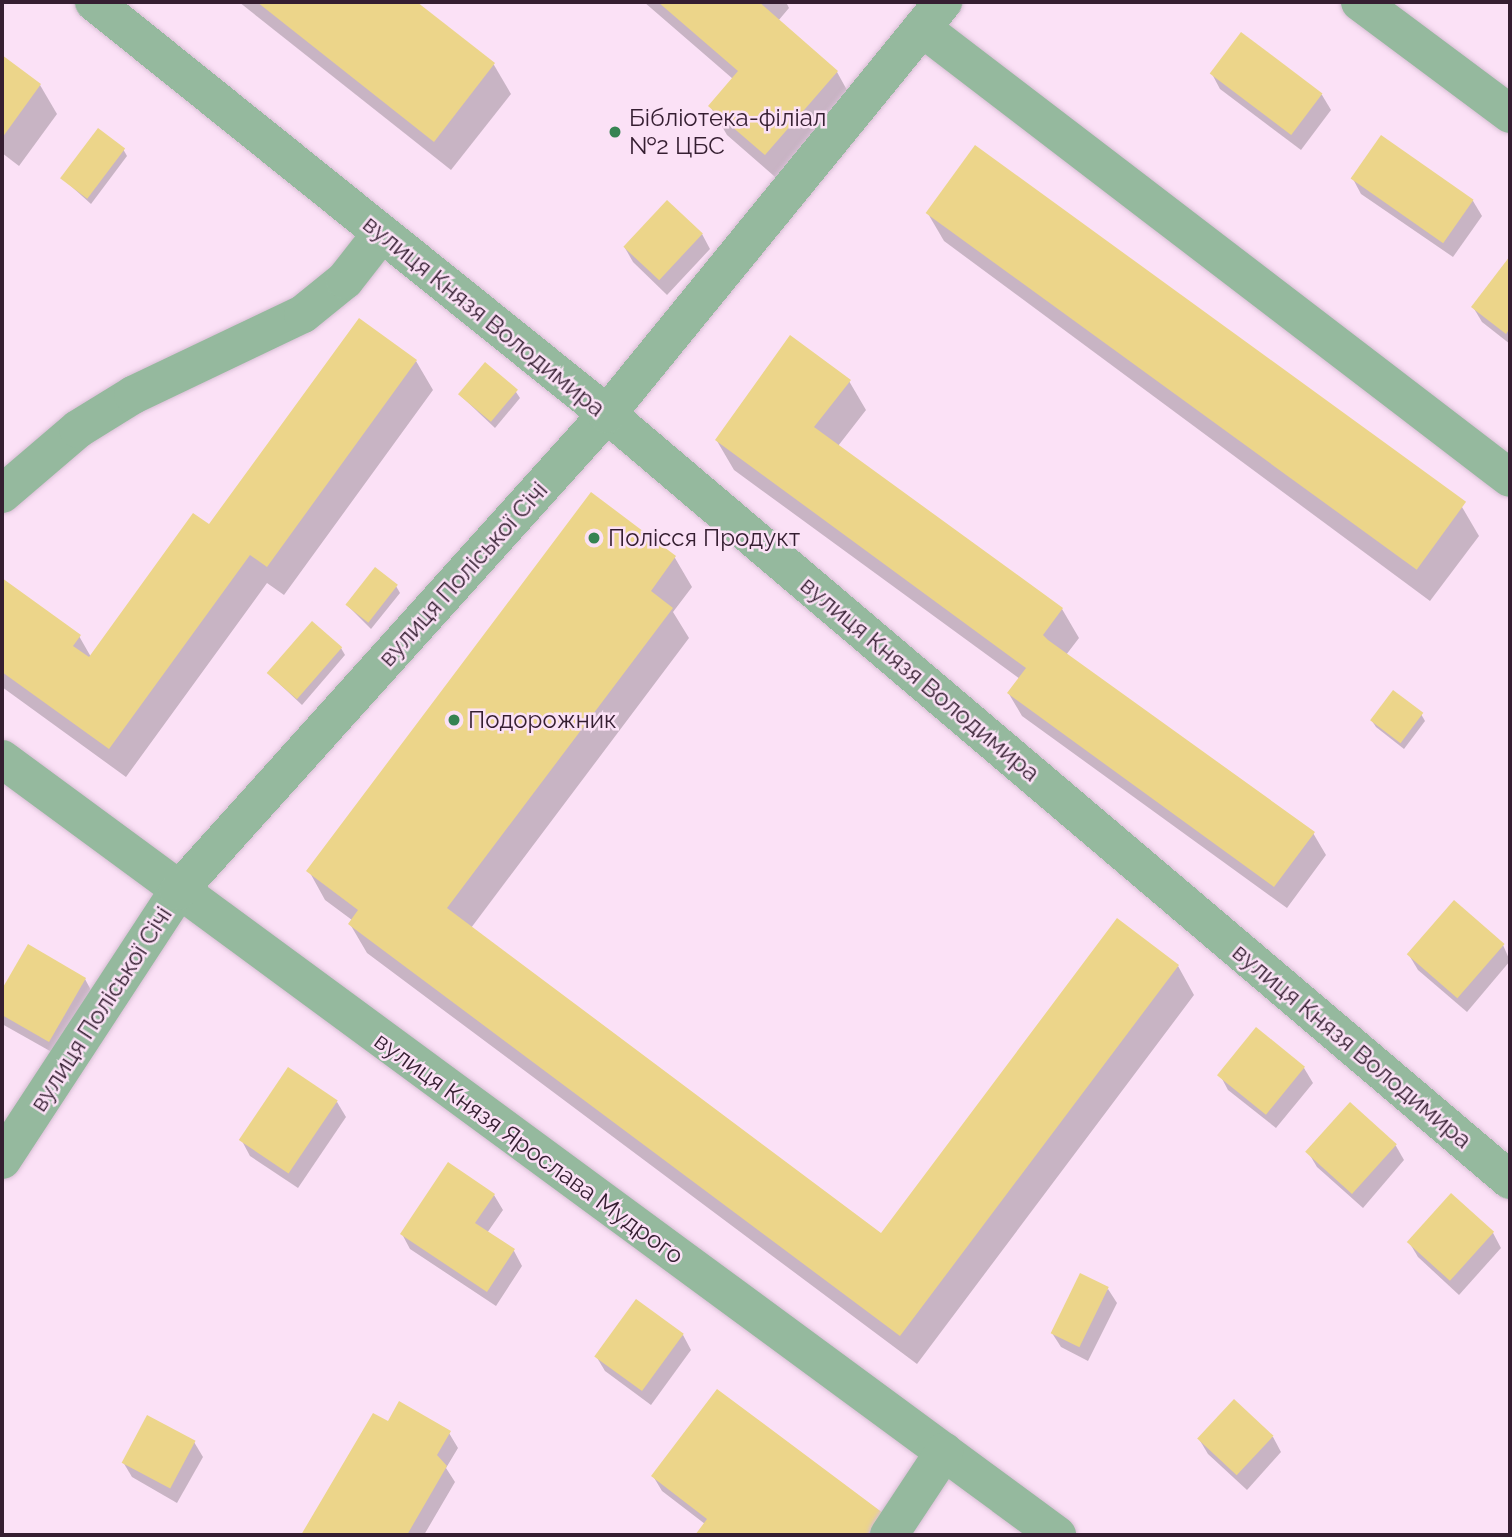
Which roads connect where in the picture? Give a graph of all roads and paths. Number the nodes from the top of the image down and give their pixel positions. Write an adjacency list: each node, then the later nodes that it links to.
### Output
1 (94, 2): 5 (street, вулиця Князя Володимира)
2 (1360, 2): 4 (street)
3 (932, 15): 6 (street, вулиця Поліської Січі); 7 (street)
4 (1510, 114)
5 (381, 234): 6 (street, вулиця Князя Володимира); 8 (street)
6 (607, 414): 10 (street, вулиця Поліської Січі); 12 (street, вулиця Князя Володимира)
7 (1510, 478)
8 (2, 494)
9 (2, 759): 10 (street, вулиця Князя Ярослава Мудрого)
10 (178, 891): 11 (street, вулиця Поліської Січі); 13 (street, вулиця Князя Ярослава Мудрого)
11 (2, 1160)
12 (1510, 1180)
13 (944, 1452): 14 (street); 15 (street, вулиця Князя Ярослава Мудрого)
14 (889, 1535)
15 (1056, 1535)

